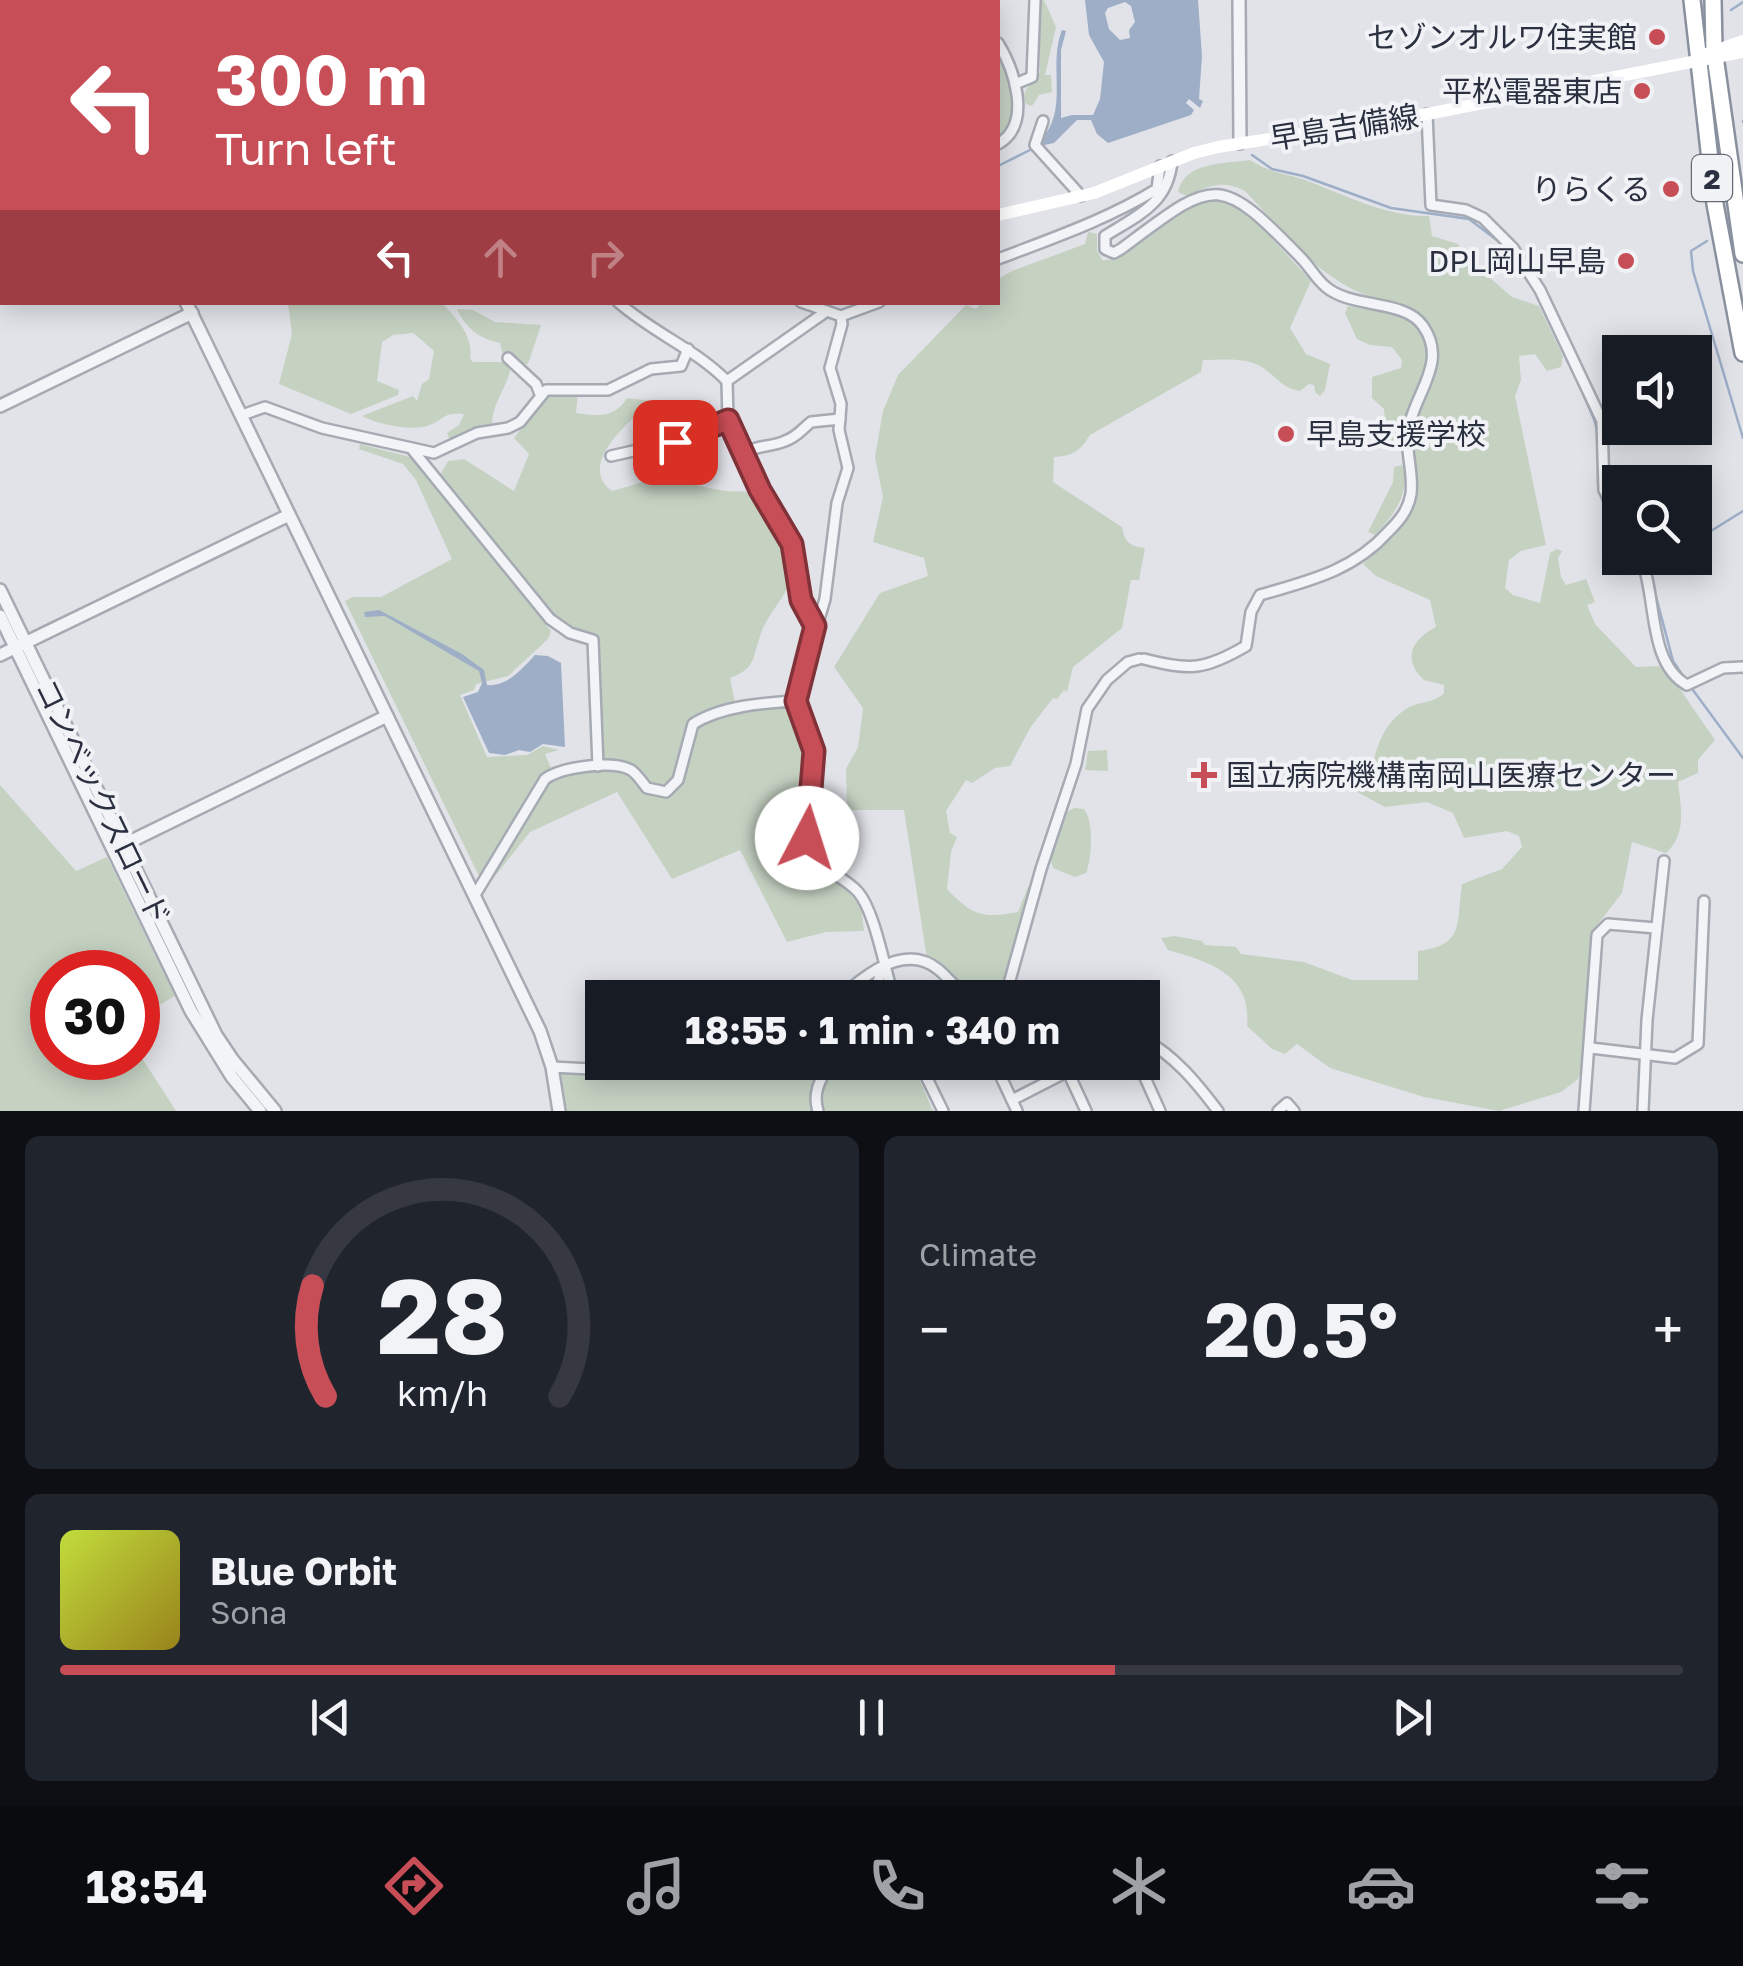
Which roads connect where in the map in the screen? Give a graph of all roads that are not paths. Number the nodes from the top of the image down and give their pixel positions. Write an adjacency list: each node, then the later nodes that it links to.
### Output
1 (1034, 0): 10 (street)
2 (1239, 0): 14 (street)
3 (1692, 0): 9 (highway, 2)
4 (1713, 0): 8 (highway, 2)
5 (1743, 41): 8 (main road)
6 (1000, 46): 10 (street)
7 (1743, 52): 8 (main road)
8 (1715, 54): 9 (main road, 早島吉備線); 18 (highway, 2)
9 (1697, 62): 11 (main road, 早島吉備線); 27 (highway, 2)
10 (1015, 84): 13 (street)
11 (1427, 114): 14 (main road, 早島吉備線); 38 (street)
12 (1043, 122): 16 (street)
13 (1000, 142)
14 (1240, 143): 15 (main road, 早島吉備線)
15 (1166, 163): 16 (main road, 早島吉備線); 19 (street); 60 (street)
16 (1081, 196): 17 (main road, 早島吉備線)
17 (1000, 215)
18 (1743, 254)
19 (1000, 257)
20 (621, 305): 26 (street)
21 (806, 305): 24 (street)
22 (870, 305): 25 (street)
23 (189, 308): 31 (street); 32 (street)
24 (824, 312): 25 (street); 29 (street)
25 (841, 316): 33 (street)
26 (688, 349): 29 (street); 30 (street)
27 (1743, 353)
28 (508, 358): 30 (street)
29 (727, 381): 34 (street)
30 (540, 394): 35 (street)
31 (0, 406)
32 (242, 415): 35 (street); 39 (street)
33 (840, 418): 36 (street); 43 (street)
34 (728, 420): 36 (street); 37 (street)
35 (411, 448): 49 (street)
36 (746, 452): 43 (street)
37 (611, 456)
38 (1603, 465)
39 (289, 514): 44 (street); 48 (street)
40 (1645, 575): 46 (street)
41 (0, 590): 44 (street, コンベックスロード)
42 (0, 616): 44 (street, コンベックスロード)
43 (815, 626): 47 (street)
44 (20, 645): 45 (street); 50 (street, コンベックスロード)
45 (0, 655)
46 (1743, 667)
47 (796, 701): 49 (street); 55 (street)
48 (387, 716): 50 (street); 52 (street)
49 (598, 766): 52 (street)
50 (119, 847): 73 (street, コンベックスロード); 74 (street, コンベックスロード)
51 (1664, 862): 54 (street)
52 (475, 896): 64 (street)
53 (1704, 901): 63 (street)
54 (1656, 928): 62 (street); 63 (street)
55 (883, 965): 56 (street); 57 (street); 58 (street); 59 (street)
56 (859, 980)
57 (879, 980)
58 (888, 980)
59 (947, 980)
60 (1010, 980)
61 (1160, 1048): 81 (street)
62 (1592, 1048): 63 (street); 84 (street)
63 (1645, 1055): 85 (street)
64 (552, 1067): 65 (street); 75 (street)
65 (585, 1069)
66 (820, 1080): 76 (street)
67 (928, 1080): 77 (street)
68 (1003, 1080): 72 (street)
69 (1052, 1080): 72 (street)
70 (1072, 1080): 79 (street)
71 (1146, 1080): 80 (street)
72 (1012, 1100): 78 (street)
73 (260, 1111)
74 (275, 1111)
75 (559, 1111)
76 (818, 1111)
77 (943, 1111)
78 (1017, 1111)
79 (1086, 1111)
80 (1160, 1111)
81 (1218, 1111)
82 (1278, 1111): 83 (street)
83 (1294, 1111)
84 (1584, 1111)
85 (1643, 1111)

